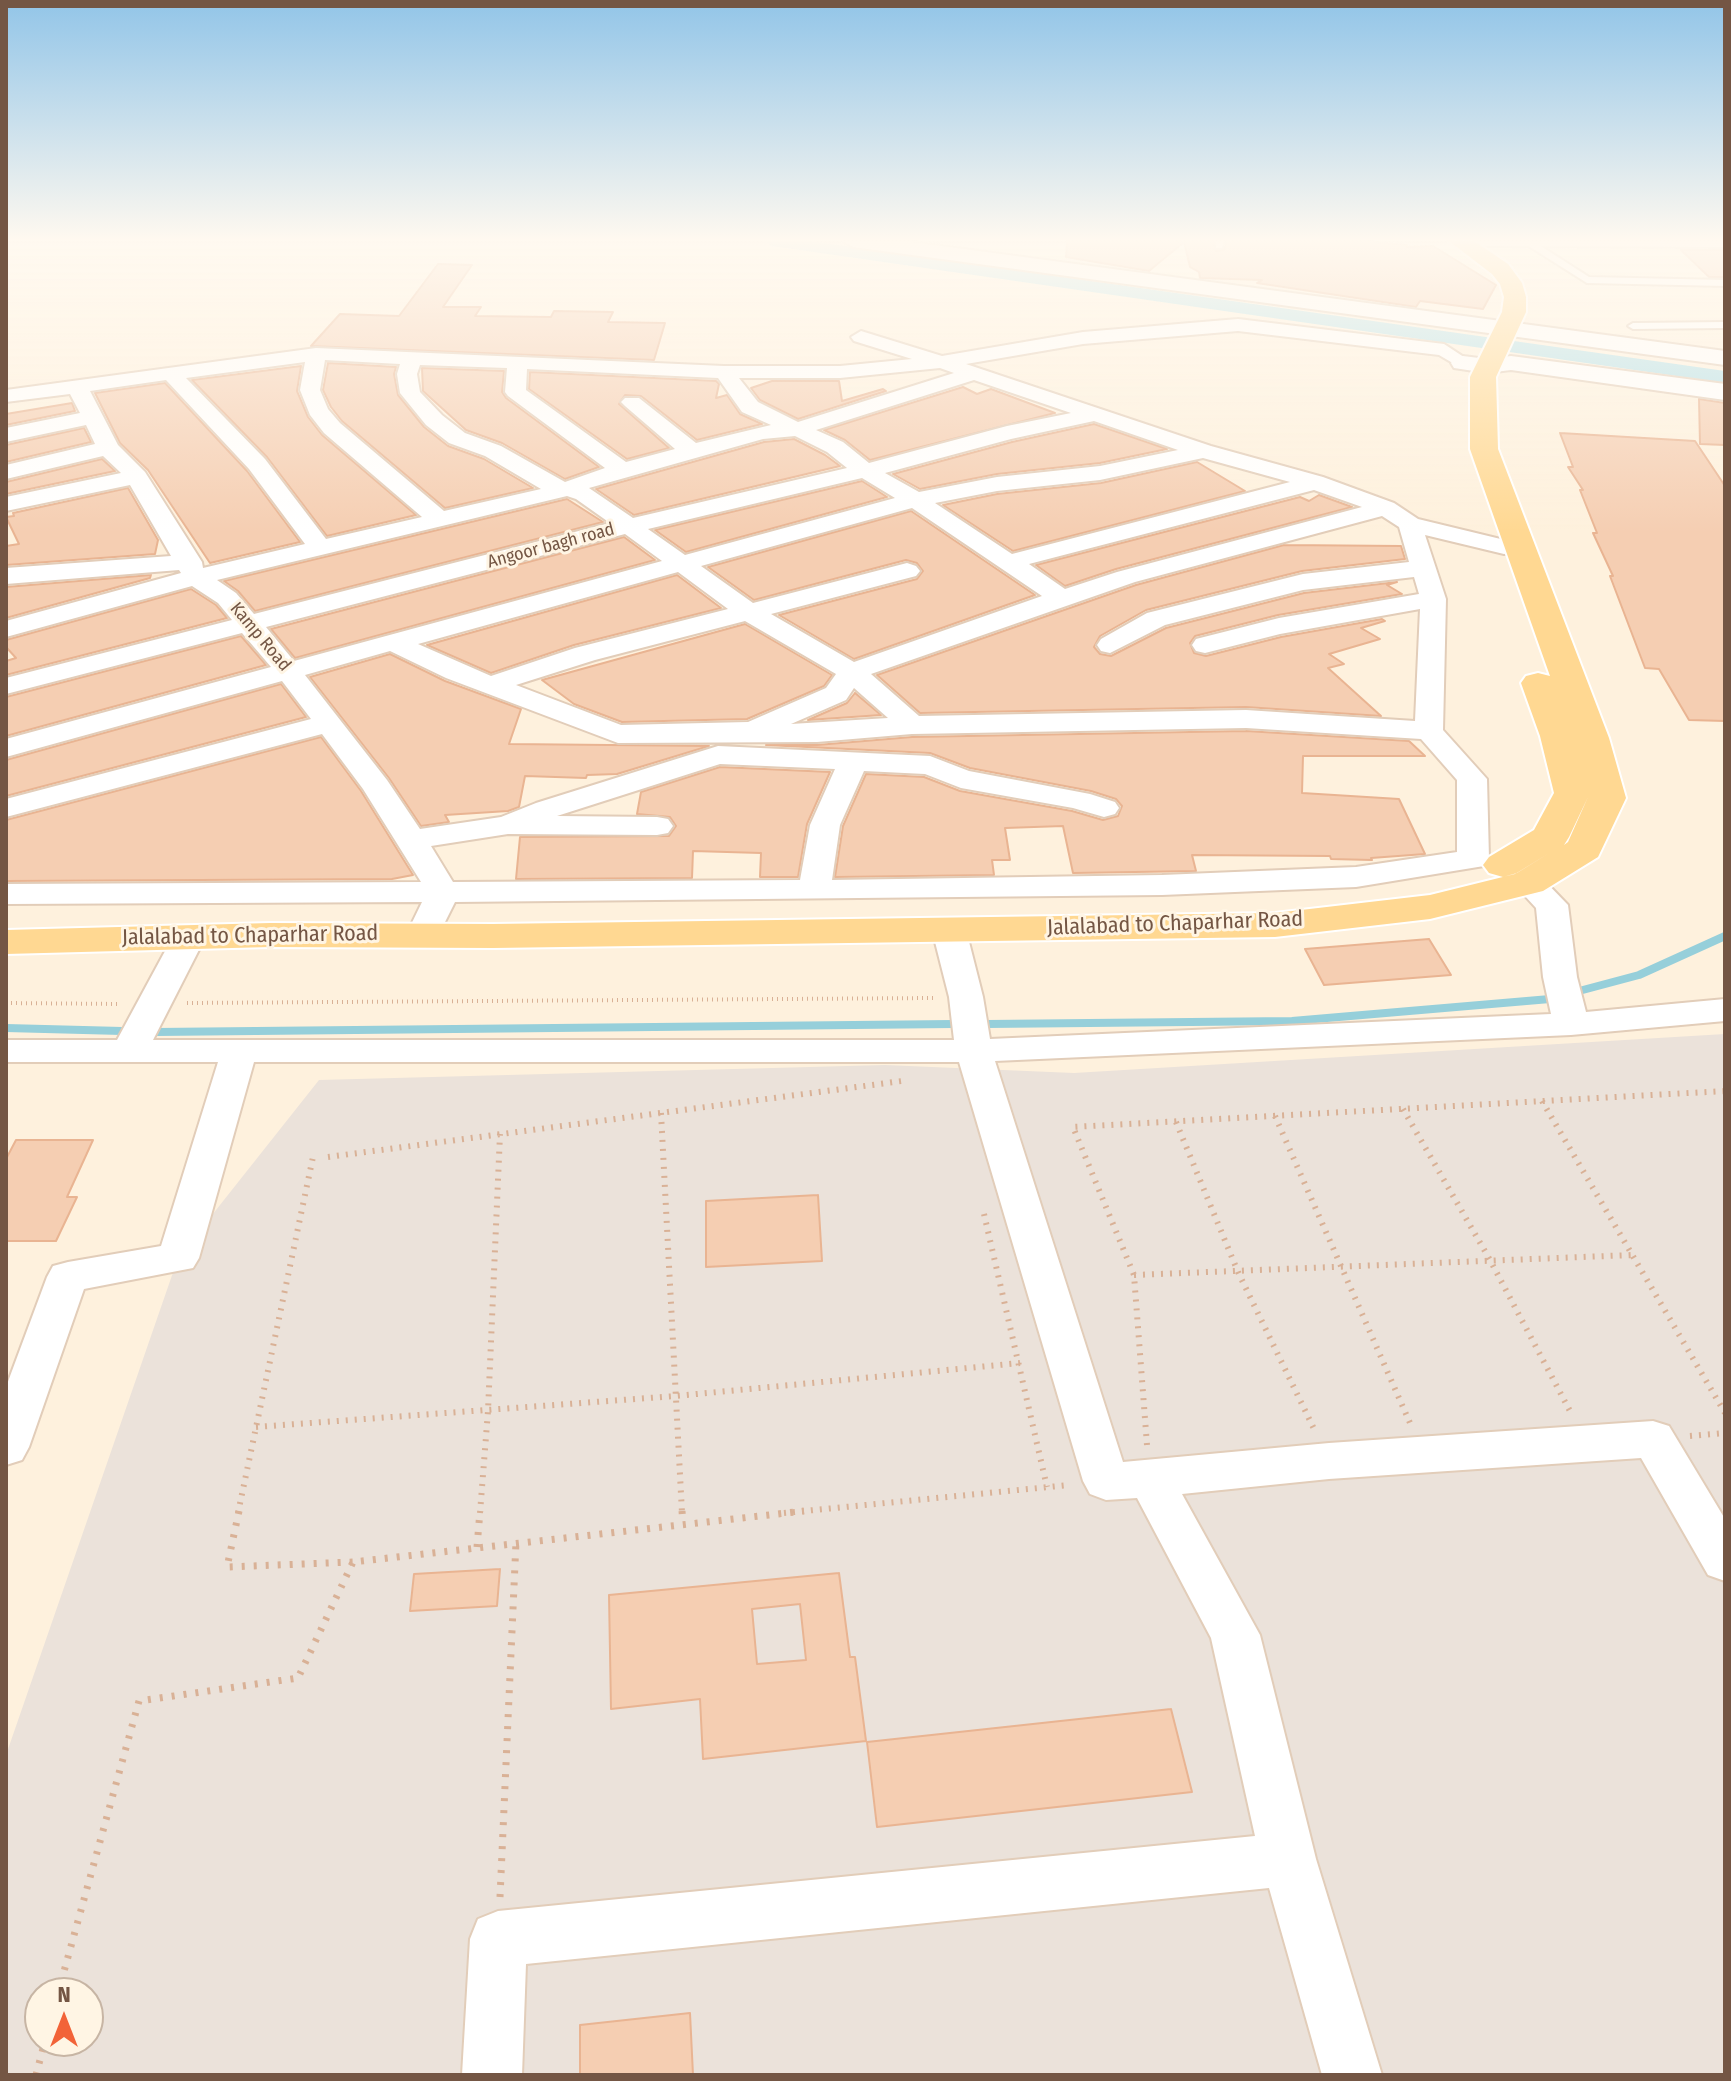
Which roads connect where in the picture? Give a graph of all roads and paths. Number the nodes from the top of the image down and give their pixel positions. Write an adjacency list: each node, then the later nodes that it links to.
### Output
1 (865, 338): 10 (street)
2 (1082, 338): 10 (street)
3 (1346, 338): 11 (street)
4 (1489, 338): 11 (main road)
5 (1560, 338): 8 (street)
6 (316, 354): 7 (street); 13 (street); 36 (street)
7 (412, 358): 9 (street); 31 (street)
8 (1725, 358)
9 (518, 361): 12 (street); 26 (street)
10 (942, 362): 12 (street); 14 (street)
11 (1475, 366): 16 (street); 39 (main road, Jalalabad to Chaparhar Road); 69 (main road, Jalalabad to Chaparhar Road)
12 (724, 372): 21 (street)
13 (171, 374): 15 (street); 38 (street)
14 (973, 374): 19 (street); 21 (street)
15 (77, 386): 17 (street); 20 (street, Kamp Road)
16 (1725, 392)
17 (6, 396)
18 (632, 402): 24 (street)
19 (1098, 414): 25 (street); 27 (street, Angoor bagh road)
20 (92, 417): 22 (street); 23 (street, Kamp Road)
21 (794, 430): 24 (street); 27 (street)
22 (6, 435)
23 (108, 448): 28 (street); 29 (street, Kamp Road)
24 (692, 451): 26 (street)
25 (1203, 451): 30 (street); 32 (street)
26 (632, 468): 31 (street); 34 (street)
27 (864, 470): 32 (street); 34 (street, Angoor bagh road)
28 (6, 472)
29 (137, 477): 33 (street); 43 (street, Kamp Road)
30 (1315, 482): 35 (street); 40 (street)
31 (565, 490): 36 (street); 37 (street)
32 (915, 500): 40 (street); 41 (street)
33 (6, 504)
34 (702, 508): 37 (street, Angoor bagh road)
35 (1398, 516): 39 (street); 42 (street); 46 (street)
36 (441, 521): 38 (street)
37 (628, 526): 41 (street); 49 (street, Angoor bagh road)
38 (320, 547): 43 (street)
39 (1504, 547): 76 (main road, Jalalabad to Chaparhar Road)
40 (1009, 562): 46 (street)
41 (681, 565): 48 (street); 51 (street)
42 (1422, 568): 47 (street); 52 (street)
43 (193, 569): 45 (street); 49 (street, Kamp Road); 50 (street)
44 (907, 571): 48 (street)
45 (6, 576)
46 (1062, 598): 55 (street)
47 (1433, 599): 53 (street); 61 (street)
48 (749, 612): 55 (street); 56 (street)
49 (247, 625): 54 (street, Kamp Road); 57 (street, Angoor bagh road)
50 (6, 629)
51 (396, 644): 54 (street); 56 (street)
52 (1110, 645)
53 (1205, 645)
54 (289, 672): 58 (street, Kamp Road); 62 (street)
55 (852, 672): 59 (street); 60 (street)
56 (490, 685): 60 (street)
57 (6, 686)
58 (330, 723): 64 (street); 68 (street, Kamp Road)
59 (912, 725): 60 (street); 61 (street)
60 (750, 731)
61 (1429, 731): 70 (street)
62 (6, 748)
63 (853, 762): 65 (street); 66 (street); 70 (street)
64 (6, 808)
65 (1104, 808)
66 (508, 825): 67 (street); 68 (street)
67 (657, 826)
68 (411, 840): 71 (street, Kamp Road)
69 (1529, 883): 73 (main road, Jalalabad to Chaparhar Road); 82 (street)
70 (814, 890): 71 (street)
71 (443, 892): 72 (street); 74 (street)
72 (6, 894)
73 (949, 930): 76 (main road, Jalalabad to Chaparhar Road); 78 (street)
74 (423, 935): 75 (main road, Jalalabad to Chaparhar Road); 76 (main road, Jalalabad to Chaparhar Road)
75 (189, 936): 77 (main road, Jalalabad to Chaparhar Road); 80 (street)
76 (493, 936)
77 (6, 942)
78 (966, 997): 80 (path); 84 (street)
79 (6, 1003): 80 (path)
80 (153, 1003): 85 (street)
81 (1725, 1010): 82 (street)
82 (1571, 1024): 84 (street)
83 (6, 1051): 85 (street)
84 (974, 1051): 86 (street); 113 (street)
85 (128, 1052): 86 (street)
86 (239, 1053): 104 (street)
87 (906, 1080): 91 (path)
88 (1725, 1091): 89 (path)
89 (1542, 1101): 90 (path); 98 (path)
90 (1403, 1109): 92 (path); 99 (path)
91 (661, 1113): 94 (path); 105 (path)
92 (1275, 1116): 93 (path); 100 (path)
93 (1176, 1122): 101 (path); 102 (path)
94 (500, 1134): 96 (path); 106 (path)
95 (313, 1157): 108 (path)
96 (328, 1157)
97 (984, 1211): 103 (path)
98 (1632, 1255): 99 (path); 107 (path)
99 (1490, 1260): 100 (path); 109 (path)
100 (1338, 1266): 101 (path); 111 (path)
101 (1238, 1272): 102 (path); 112 (path)
102 (1134, 1275): 113 (path)
103 (1020, 1363): 105 (path); 114 (path)
104 (18, 1387): 110 (street)
105 (676, 1396): 106 (path); 115 (path)
106 (488, 1411): 108 (path); 117 (path)
107 (1725, 1413)
108 (256, 1427): 119 (path)
109 (1587, 1443): 111 (street); 118 (street)
110 (6, 1447)
111 (1424, 1454): 112 (street)
112 (1329, 1461): 113 (street)
113 (1128, 1480): 114 (path); 120 (street)
114 (1047, 1487): 115 (path)
115 (683, 1523): 116 (path)
116 (516, 1542): 117 (path); 121 (path)
117 (477, 1547): 119 (path)
118 (1725, 1561)
119 (353, 1562): 122 (path)
120 (1288, 1859): 121 (street); 124 (street)
121 (498, 1939): 123 (street)
122 (62, 1977)
123 (492, 2075)
124 (1352, 2075)

